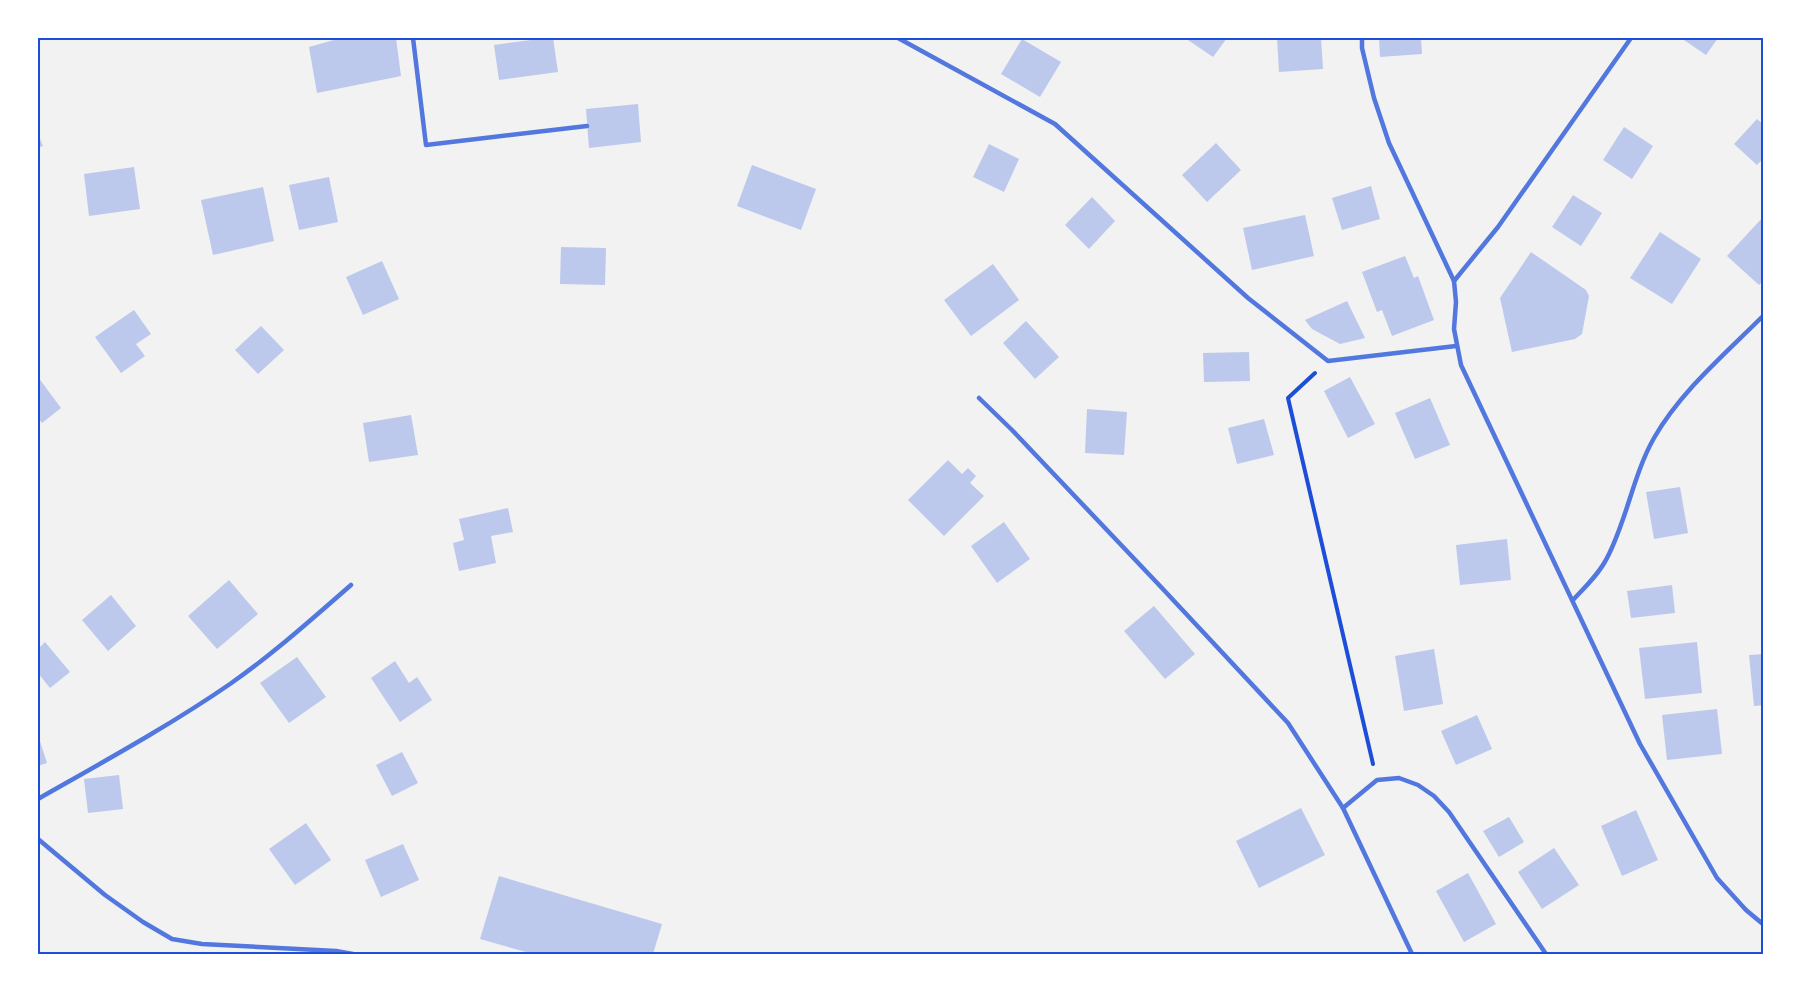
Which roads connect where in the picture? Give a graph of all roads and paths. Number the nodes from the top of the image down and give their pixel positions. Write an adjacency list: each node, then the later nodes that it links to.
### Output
1 (413, 38): 5 (lane)
2 (898, 38): 9 (lane)
3 (1362, 38): 6 (lane)
4 (1631, 38): 6 (lane)
5 (587, 126)
6 (1454, 281): 8 (lane)
7 (1764, 315): 12 (lane)
8 (1456, 346): 9 (lane); 12 (lane)
9 (1328, 361): 13 (path)
10 (979, 398): 15 (lane)
11 (351, 585): 14 (lane)
12 (1573, 600): 17 (lane)
13 (1377, 780): 15 (lane); 20 (lane)
14 (38, 799)
15 (1343, 808): 19 (lane)
16 (38, 840): 18 (lane)
17 (1764, 925)
18 (353, 954)
19 (1412, 954)
20 (1546, 954)

